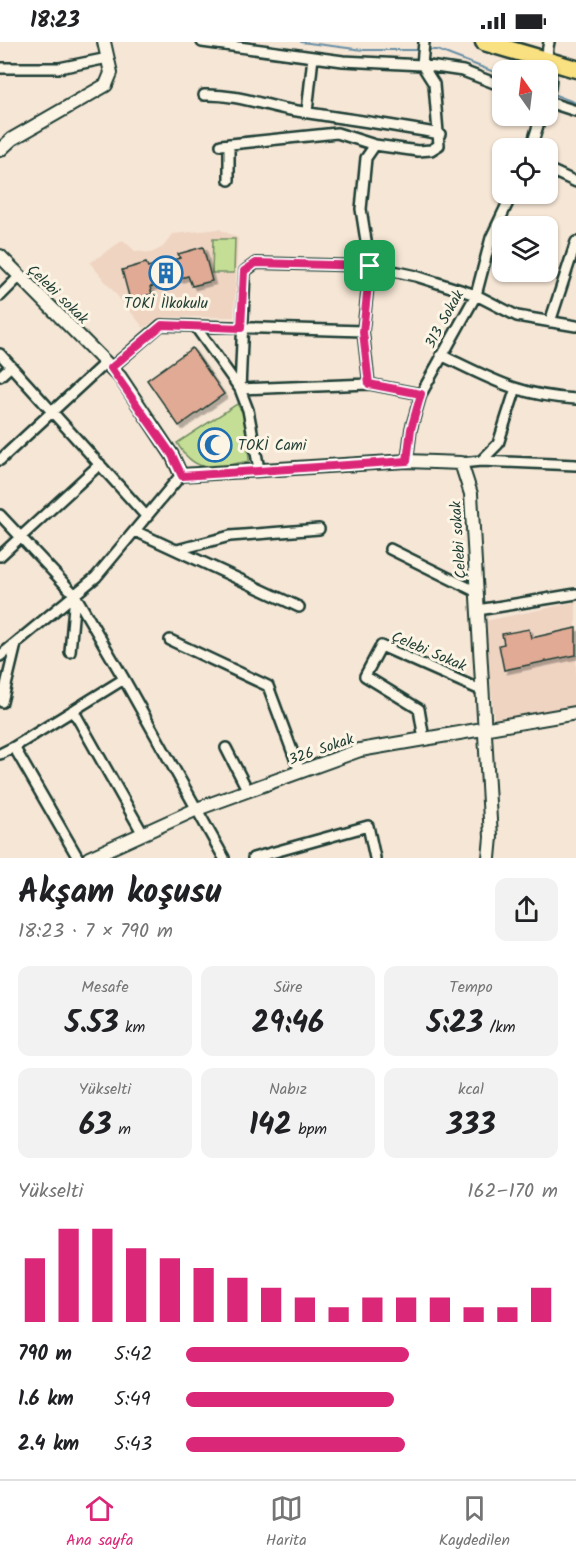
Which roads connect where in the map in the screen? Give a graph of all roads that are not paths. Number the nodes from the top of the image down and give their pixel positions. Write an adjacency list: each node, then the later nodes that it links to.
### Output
1 (104, 42): 7 (street)
2 (201, 42): 6 (street)
3 (424, 42): 11 (street)
4 (484, 42): 8 (highway)
5 (549, 42): 9 (street)
6 (313, 57): 11 (street); 19 (street)
7 (108, 58): 12 (street); 22 (street)
8 (543, 60)
9 (546, 60)
10 (558, 64): 13 (highway)
11 (422, 65): 15 (street); 20 (street)
12 (0, 68)
13 (576, 69): 14 (street)
14 (558, 81)
15 (492, 82)
16 (204, 95): 19 (street)
17 (558, 105): 18 (street)
18 (576, 111)
19 (307, 112): 20 (street)
20 (440, 134): 21 (street)
21 (375, 145): 24 (street); 29 (street)
22 (0, 150)
23 (558, 174): 25 (street)
24 (230, 180)
25 (576, 183)
26 (507, 204): 31 (street, 313 Sokak)
27 (576, 242): 33 (street)
28 (0, 256): 30 (street, Çelebi sokak)
29 (370, 266): 31 (street); 36 (street); 37 (street)
30 (19, 277): 32 (street); 40 (street, Çelebi sokak)
31 (476, 295): 33 (street); 39 (street, 313 Sokak)
32 (0, 296)
33 (550, 322): 35 (street)
34 (195, 326): 36 (street); 40 (street); 44 (street)
35 (576, 326)
36 (241, 328): 37 (street); 44 (street)
37 (363, 332): 43 (street)
38 (0, 354): 41 (street)
39 (441, 355): 45 (street); 46 (street, 313 Sokak)
40 (108, 365): 48 (street); 56 (street, Çelebi sokak)
41 (11, 366): 42 (street); 48 (street)
42 (0, 376)
43 (369, 384): 44 (street); 46 (street)
44 (240, 389): 55 (street)
45 (514, 391): 47 (street); 51 (street)
46 (421, 394): 50 (street, 313 Sokak)
47 (576, 399)
48 (53, 411): 49 (street); 53 (street)
49 (0, 460)
50 (407, 461): 52 (street); 55 (street)
51 (481, 461): 52 (street); 54 (street)
52 (461, 463): 65 (street, Çelebi sokak)
53 (100, 464): 58 (street); 61 (street)
54 (576, 465)
55 (259, 469): 56 (street)
56 (182, 476): 58 (street)
57 (0, 515): 61 (street)
58 (147, 517): 60 (street)
59 (319, 529): 63 (street)
60 (135, 531): 63 (street); 67 (street)
61 (21, 539): 64 (street); 67 (street)
62 (390, 549): 65 (street)
63 (177, 550): 68 (street)
64 (0, 556)
65 (477, 592): 69 (street, Çelebi sokak)
66 (576, 594): 69 (street)
67 (75, 595): 71 (street); 72 (street); 74 (street)
68 (298, 607)
69 (478, 610): 75 (street, Çelebi sokak)
70 (170, 640): 85 (street)
71 (16, 644): 73 (street); 76 (street)
72 (70, 652)
73 (0, 656)
74 (124, 679): 77 (street); 87 (street)
75 (483, 691): 79 (street, Çelebi sokak); 80 (street, Çelebi Sokak)
76 (2, 702)
77 (73, 710): 82 (street); 88 (street)
78 (576, 713): 79 (street, 326 Sokak)
79 (485, 729): 80 (street, 326 Sokak); 94 (street, Çelebi sokak)
80 (424, 739): 85 (street, 326 Sokak)
81 (0, 743): 82 (street)
82 (14, 747): 84 (street); 89 (street)
83 (226, 748): 86 (street)
84 (0, 754)
85 (300, 772): 86 (street, 326 Sokak)
86 (248, 791): 87 (street, 326 Sokak)
87 (197, 809): 88 (street, 326 Sokak); 91 (street)
88 (143, 834): 90 (street, 326 Sokak)
89 (78, 858)
90 (88, 858)
91 (224, 858)
92 (253, 858): 93 (street)
93 (375, 858)
94 (489, 858)

